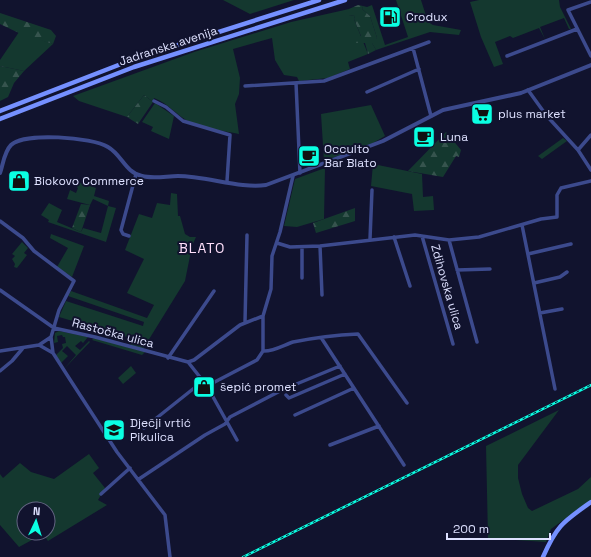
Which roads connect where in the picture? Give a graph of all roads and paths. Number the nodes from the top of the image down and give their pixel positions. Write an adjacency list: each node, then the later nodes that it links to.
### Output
1 (319, 0): 16 (main road, Jadranska avenija)
2 (345, 0): 18 (main road, Jadranska avenija)
3 (591, 2): 4 (street)
4 (577, 29): 7 (street); 8 (street)
5 (430, 42): 6 (street)
6 (413, 48): 10 (street); 11 (street)
7 (508, 56)
8 (591, 56)
9 (591, 65): 13 (street)
10 (419, 69): 14 (street); 17 (street)
11 (296, 83): 12 (street); 24 (street)
12 (245, 86)
13 (528, 90): 17 (street); 20 (street)
14 (367, 92)
15 (154, 101): 28 (street)
16 (0, 111)
17 (431, 116): 24 (street)
18 (0, 119)
19 (591, 135): 20 (street)
20 (578, 150): 23 (street)
21 (6, 154): 22 (street); 25 (street); 26 (street)
22 (0, 157)
23 (591, 170)
24 (300, 173): 27 (street)
25 (0, 174)
26 (136, 174): 28 (street); 34 (street)
27 (293, 176): 28 (street); 39 (street)
28 (227, 181)
29 (591, 181): 32 (street, Zdihovska ulica)
30 (372, 190): 37 (street)
31 (0, 221): 57 (street)
32 (522, 224): 38 (street, Zdihovska ulica); 43 (street)
33 (247, 235): 56 (street)
34 (129, 236)
35 (422, 236): 36 (street, Zdihovska ulica); 38 (street, Zdihovska ulica); 61 (street, Zdihovska ulica)
36 (394, 237): 37 (street, Zdihovska ulica); 49 (street)
37 (370, 239): 41 (street, Zdihovska ulica)
38 (448, 240): 45 (street, Zdihovska ulica)
39 (277, 244): 42 (street, Zdihovska ulica); 55 (street)
40 (571, 244): 43 (street)
41 (320, 246): 42 (street, Zdihovska ulica); 52 (street)
42 (302, 247): 47 (street)
43 (528, 254): 48 (street)
44 (490, 269): 45 (street)
45 (457, 270): 60 (street, Zdihovska ulica)
46 (567, 272): 48 (street)
47 (302, 278)
48 (534, 283): 54 (street)
49 (410, 286)
50 (0, 290): 57 (street)
51 (214, 291): 67 (street, Rastočka ulica)
52 (322, 295)
53 (562, 309): 54 (street)
54 (540, 314): 75 (street)
55 (263, 316): 56 (street); 65 (street)
56 (246, 322): 68 (street)
57 (54, 328): 58 (street); 67 (street, Rastočka ulica)
58 (52, 338): 62 (street); 66 (street)
59 (322, 339): 65 (street); 69 (street); 77 (street)
60 (477, 342)
61 (453, 344)
62 (39, 345): 63 (street); 66 (street)
63 (23, 347): 64 (street); 70 (street)
64 (0, 351)
65 (263, 351): 73 (street)
66 (53, 353): 85 (street)
67 (168, 358): 68 (street, Rastočka ulica)
68 (188, 362): 72 (street)
69 (340, 366): 71 (street); 79 (street)
70 (0, 371)
71 (345, 374): 74 (street); 76 (street)
72 (203, 381): 73 (street); 81 (street)
73 (207, 386): 79 (street)
74 (354, 388): 78 (street); 80 (street)
75 (555, 389)
76 (286, 395)
77 (407, 403)
78 (295, 415)
79 (227, 421): 82 (street); 86 (street)
80 (379, 426): 83 (street); 84 (street)
81 (144, 428)
82 (237, 440)
83 (330, 445)
84 (404, 465)
85 (130, 468): 86 (street); 87 (street)
86 (140, 479): 89 (street)
87 (101, 494)
88 (591, 502): 90 (main road)
89 (170, 557)
90 (543, 557)

